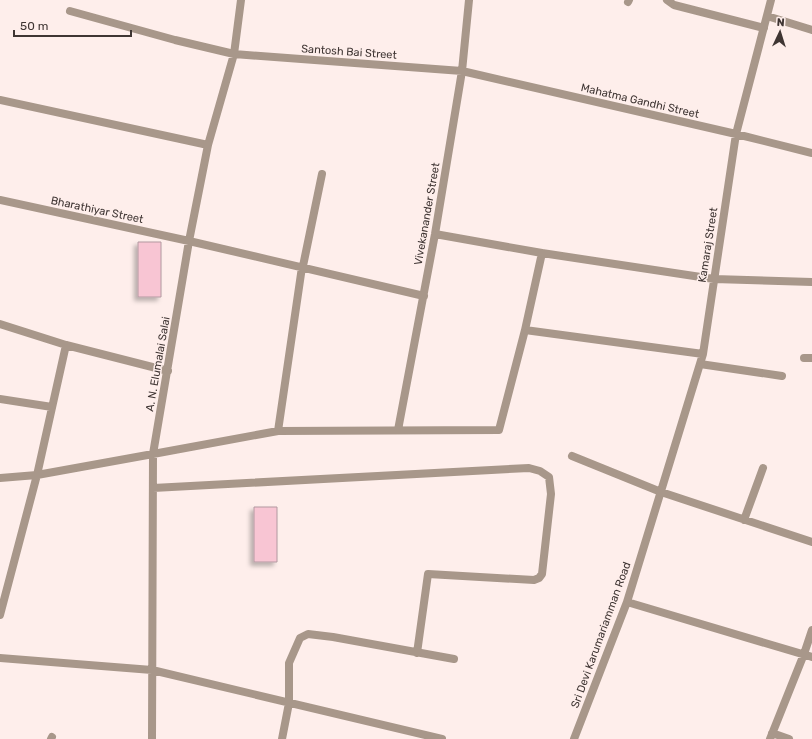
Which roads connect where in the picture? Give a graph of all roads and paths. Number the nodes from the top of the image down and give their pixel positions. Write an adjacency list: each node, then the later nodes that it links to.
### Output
1 (241, 0): 9 (street, A. N. Elumalai Salai)
2 (469, 0): 10 (street, Vivekanander Street)
3 (667, 0): 7 (street)
4 (771, 0): 6 (street, Kamaraj Street)
5 (70, 11): 9 (street, Santosh Bai Street)
6 (767, 16): 7 (street, Kamaraj Street); 8 (street)
7 (764, 28): 12 (street, Kamaraj Street)
8 (812, 30)
9 (234, 54): 10 (street, Santosh Bai Street); 13 (street, A. N. Elumalai Salai)
10 (462, 71): 12 (street, Mahatma Gandhi Street); 17 (street, Vivekanander Street)
11 (0, 100): 13 (street)
12 (736, 134): 14 (street, Mahatma Gandhi Street); 21 (street, Kamaraj Street)
13 (208, 145): 18 (street, A. N. Elumalai Salai)
14 (812, 153)
15 (322, 174): 20 (street)
16 (0, 200): 18 (street, Bharathiyar Street)
17 (435, 234): 19 (street); 23 (street, Vivekanander Street)
18 (189, 241): 20 (street, Bharathiyar Street); 29 (street, A. N. Elumalai Salai)
19 (542, 252): 21 (street); 25 (street)
20 (302, 267): 23 (street, Bharathiyar Street); 33 (street)
21 (714, 279): 22 (street); 27 (street, Kamaraj Street)
22 (812, 282)
23 (424, 296): 34 (street, Vivekanander Street)
24 (0, 324): 26 (street)
25 (525, 330): 27 (street); 34 (street)
26 (66, 345): 29 (street); 32 (street)
27 (703, 354): 28 (street, Kamaraj Street)
28 (700, 364): 30 (street); 41 (street, Kamaraj Street)
29 (168, 371): 35 (street, A. N. Elumalai Salai)
30 (782, 376)
31 (0, 399): 32 (street)
32 (52, 408): 38 (street)
33 (278, 430): 34 (street); 35 (street)
34 (398, 430)
35 (153, 454): 38 (street); 40 (street, A. N. Elumalai Salai)
36 (572, 456): 41 (street)
37 (763, 468): 42 (street)
38 (37, 474): 39 (street); 45 (street)
39 (0, 478)
40 (153, 488): 47 (street); 51 (street, A. N. Elumalai Salai)
41 (661, 492): 42 (street); 44 (street, Sri Devi Karumariamman Road)
42 (744, 520): 43 (street)
43 (812, 542)
44 (627, 602): 48 (street); 57 (street, Sri Devi Karumariamman Road)
45 (0, 615)
46 (812, 630): 48 (street)
47 (417, 653): 50 (street); 52 (street)
48 (808, 656): 53 (street)
49 (0, 658): 51 (street)
50 (454, 659)
51 (152, 670): 52 (street); 54 (street, A. N. Elumalai Salai)
52 (289, 703): 55 (street); 56 (street)
53 (771, 736): 58 (street)
54 (152, 739)
55 (282, 739)
56 (442, 739)
57 (574, 739)
58 (789, 739)

